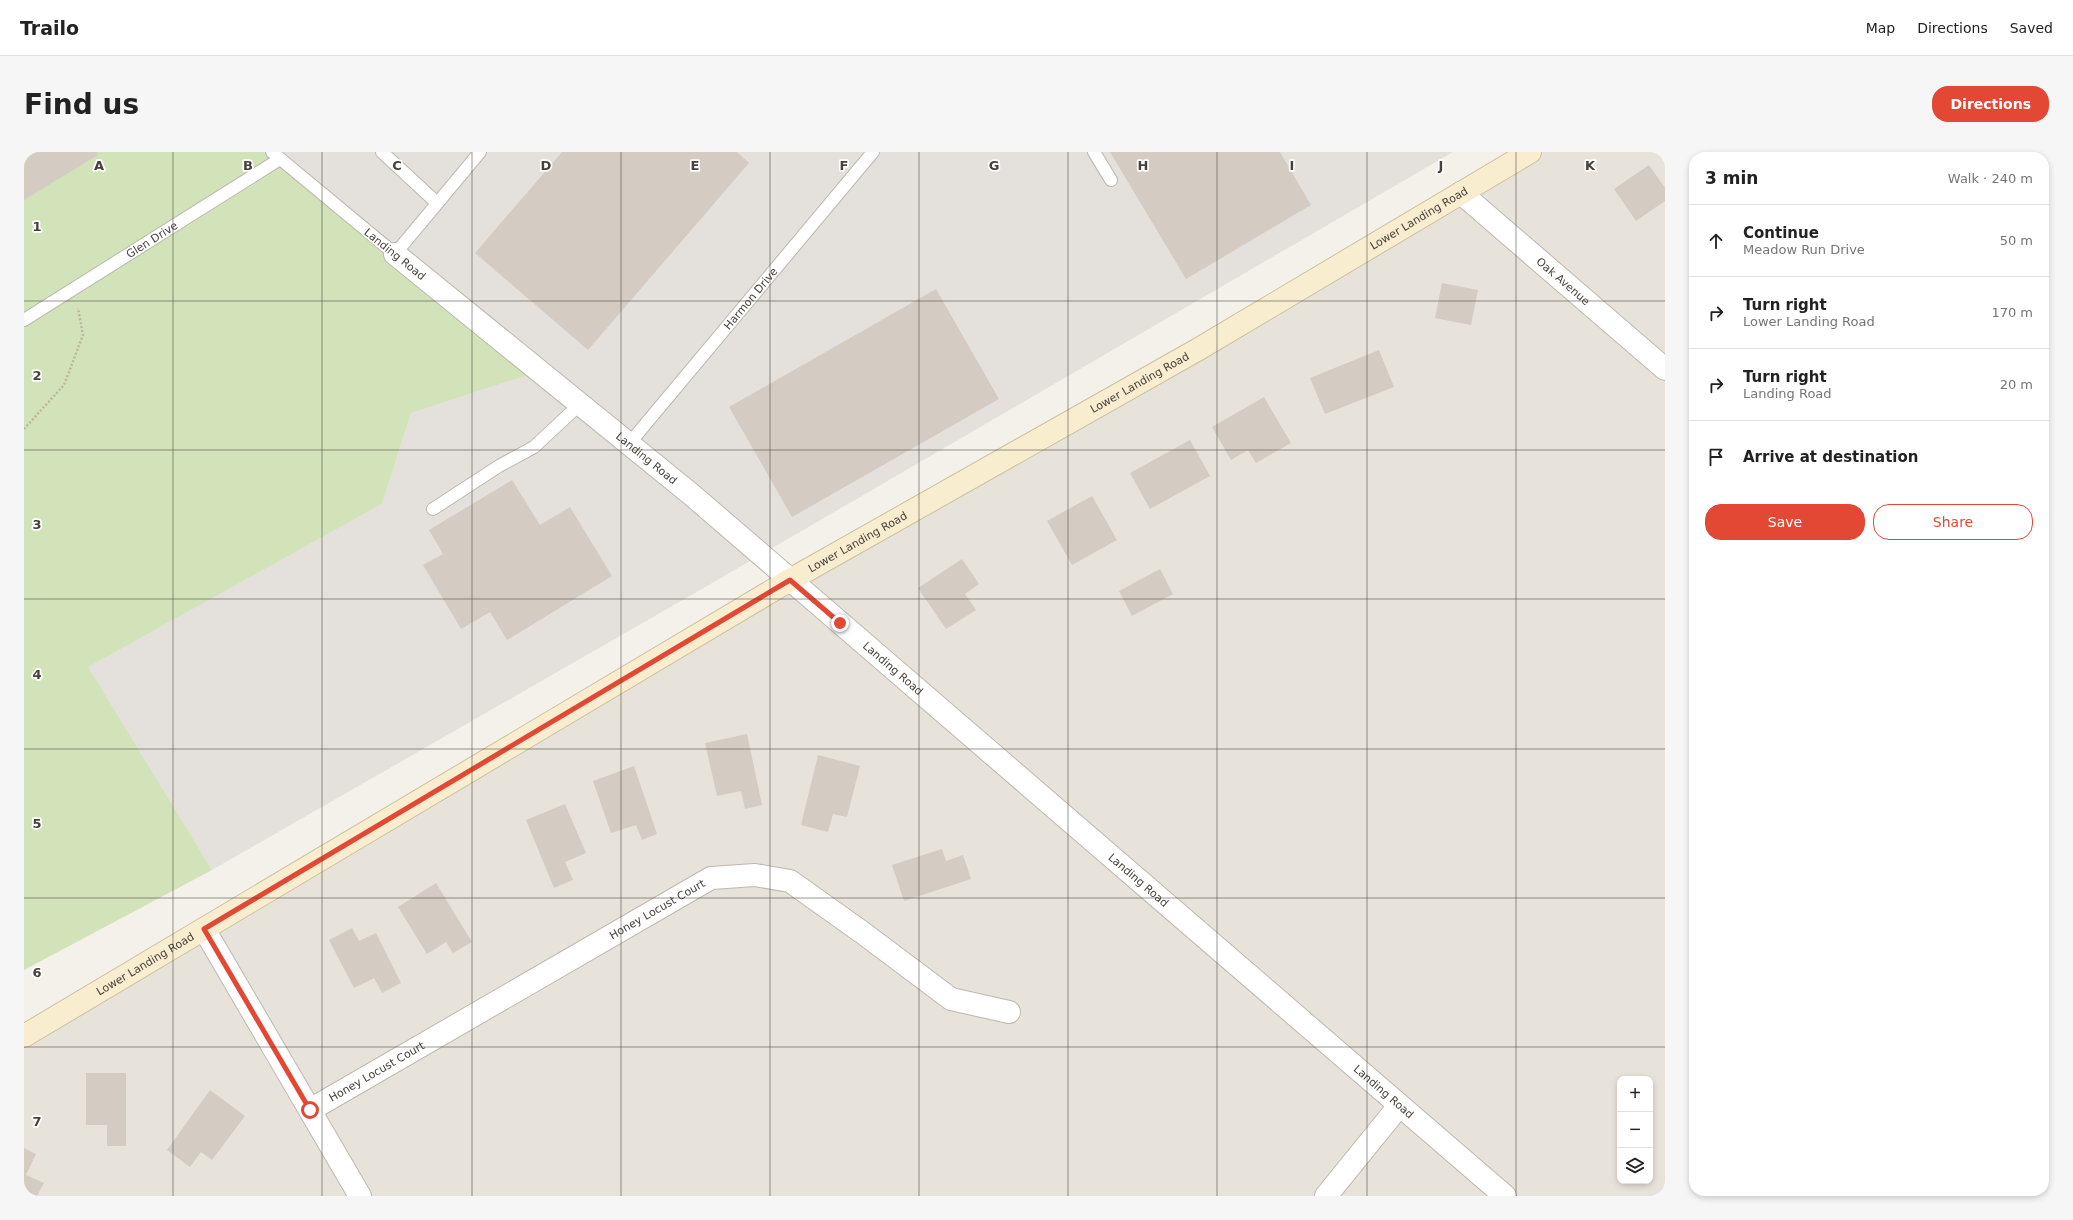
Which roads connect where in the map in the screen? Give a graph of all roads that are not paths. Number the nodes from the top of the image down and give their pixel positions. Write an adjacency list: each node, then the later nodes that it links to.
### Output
1 (382, 152): 9 (lane)
2 (480, 152): 9 (lane)
3 (873, 152): 14 (lane, Harmon Drive)
4 (1094, 152): 7 (lane)
5 (1530, 152): 8 (main road, Lower Landing Road)
6 (276, 156): 10 (lane, Landing Road); 11 (lane, Glen Drive)
7 (1111, 180)
8 (1461, 193): 12 (street, Oak Avenue); 16 (main road, Lower Landing Road)
9 (437, 203): 10 (lane)
10 (394, 254): 13 (street, Landing Road)
11 (24, 320)
12 (1665, 370)
13 (579, 405): 14 (street, Landing Road); 15 (lane)
14 (628, 445): 16 (street, Landing Road)
15 (433, 509)
16 (790, 580): 17 (main road, Lower Landing Road); 20 (street, Landing Road)
17 (204, 929): 19 (main road, Lower Landing Road); 21 (street)
18 (1009, 1012): 21 (street, Honey Locust Court)
19 (24, 1036)
20 (1399, 1106): 23 (street); 24 (street, Landing Road)
21 (310, 1110): 22 (street)
22 (360, 1196)
23 (1326, 1196)
24 (1505, 1196)

